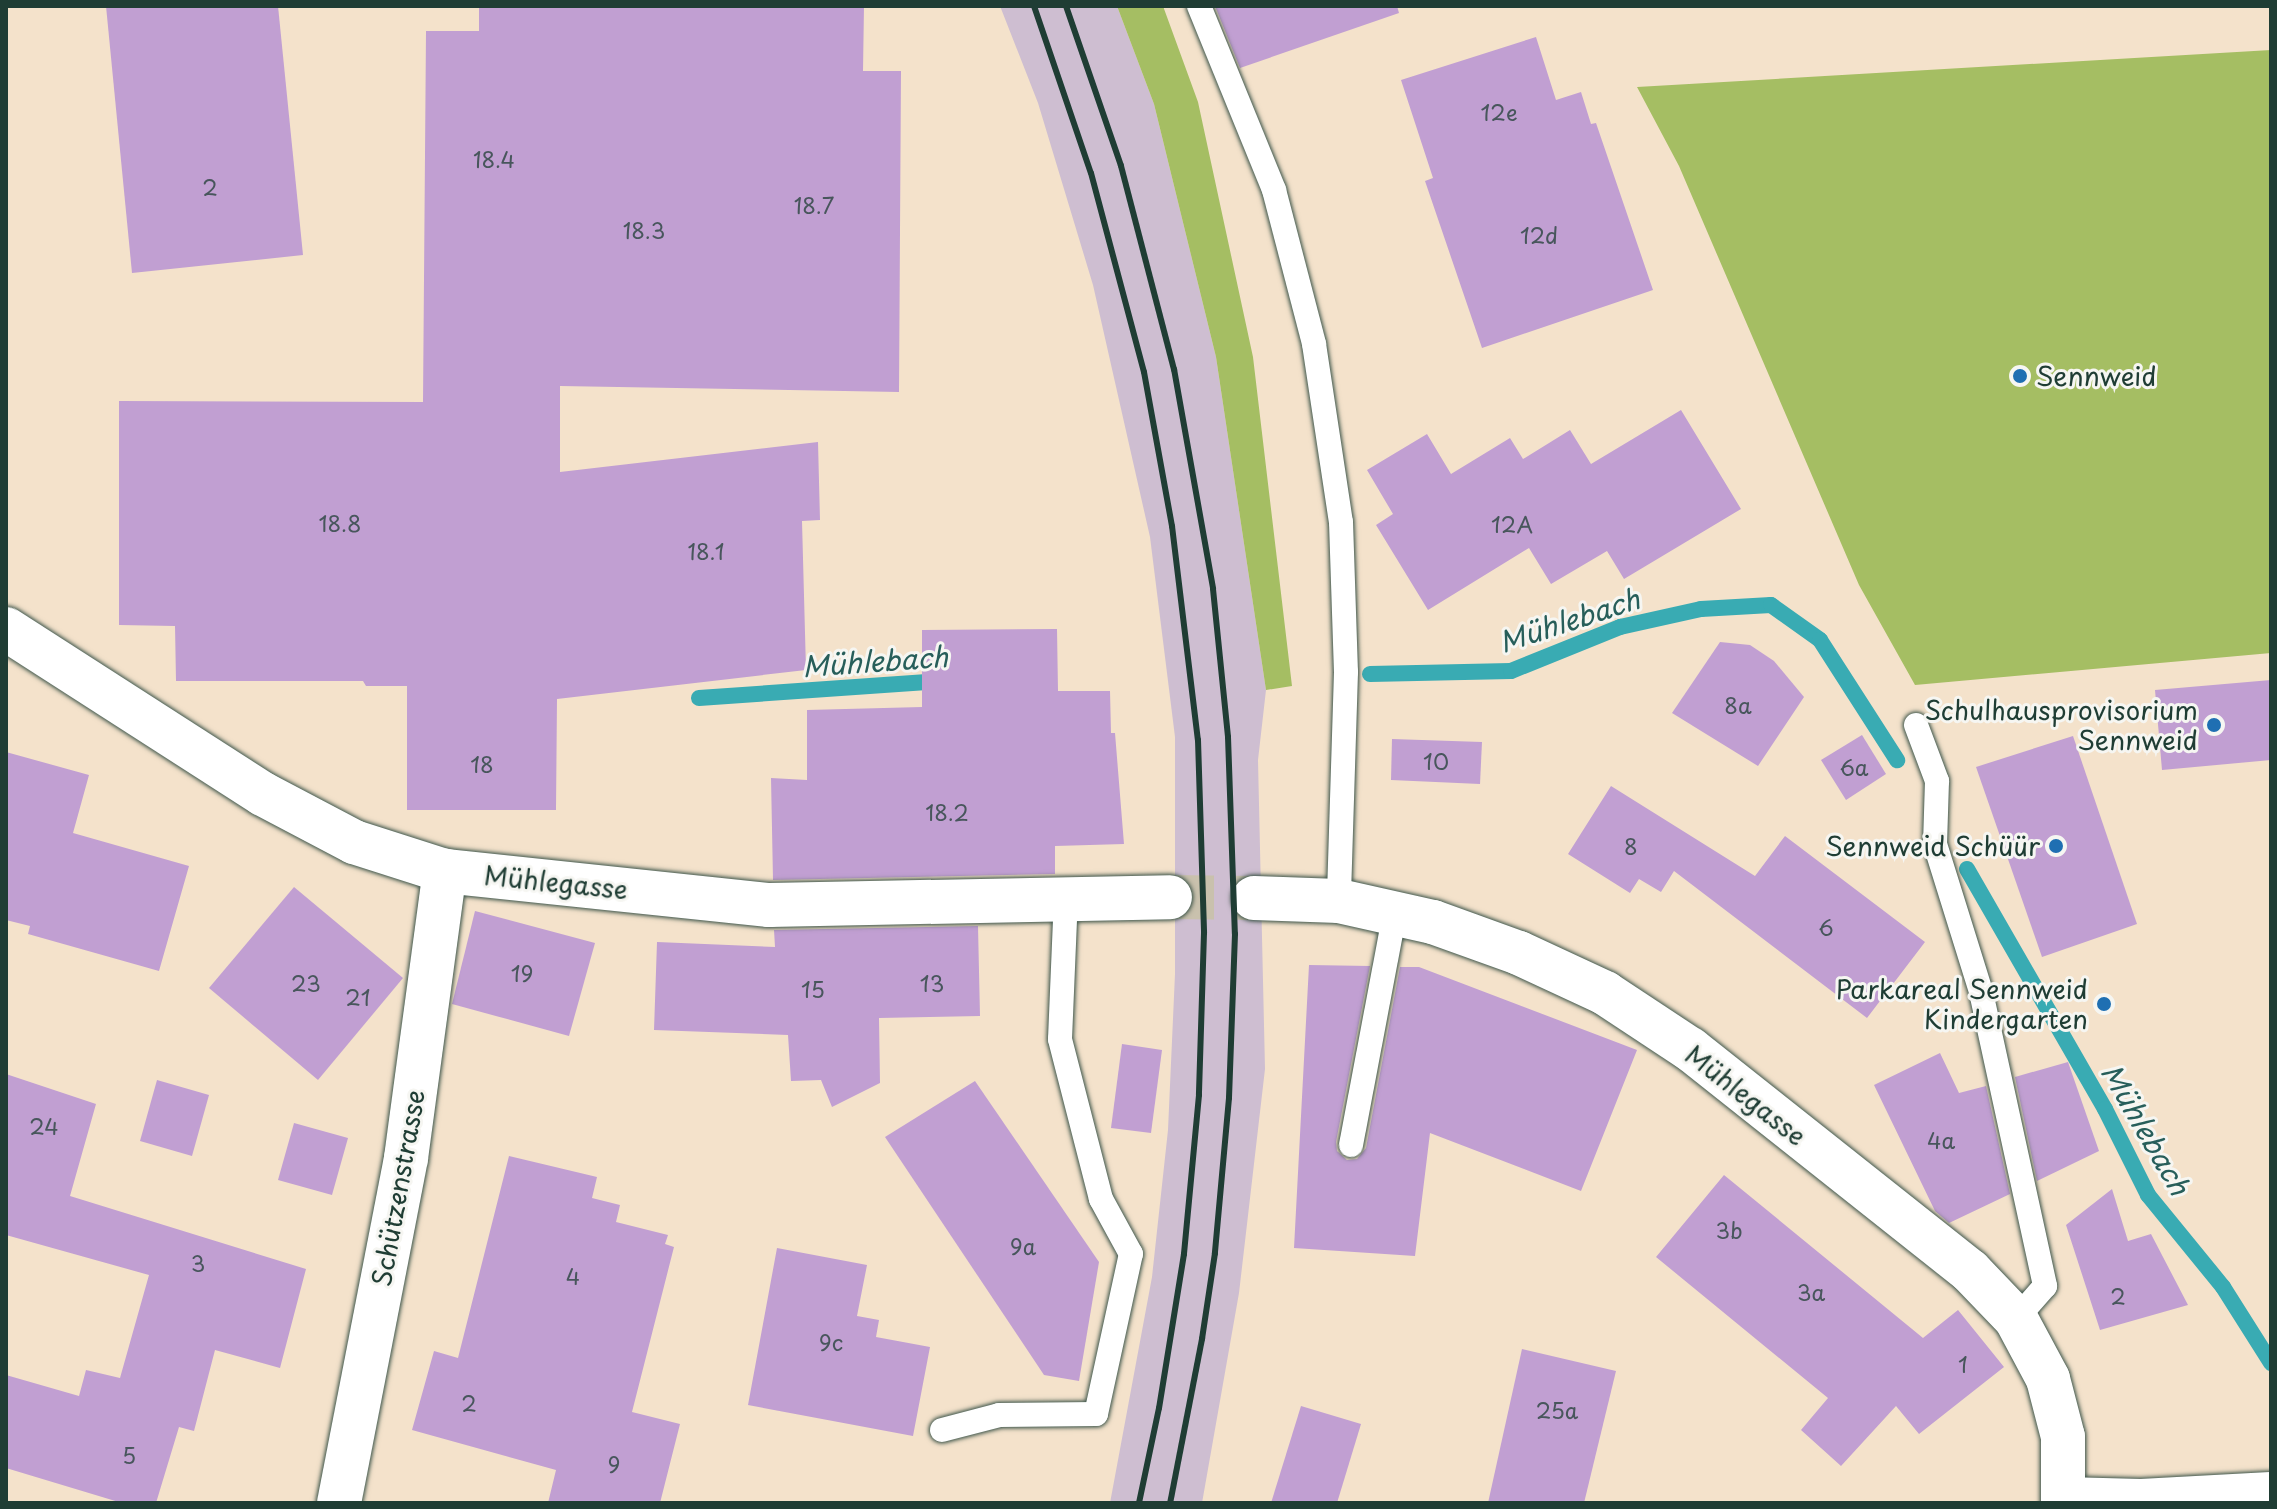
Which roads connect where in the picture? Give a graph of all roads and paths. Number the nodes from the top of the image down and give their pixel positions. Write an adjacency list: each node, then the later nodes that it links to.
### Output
1 (1199, 6): 8 (lane)
2 (6, 629): 4 (street, Mühlegasse)
3 (1916, 725): 11 (lane)
4 (445, 871): 6 (street, Mühlegasse); 15 (street, Schützenstrasse)
5 (1170, 897): 6 (street, Mühlegasse)
6 (1066, 898): 12 (lane)
7 (1254, 898): 8 (street, Mühlegasse)
8 (1339, 901): 9 (street, Mühlegasse)
9 (1395, 913): 10 (lane); 11 (street, Mühlegasse)
10 (1351, 1145)
11 (2016, 1319): 14 (street, Mühlegasse)
12 (942, 1430)
13 (2271, 1494): 14 (street)
14 (2064, 1501)
15 (339, 1503)

